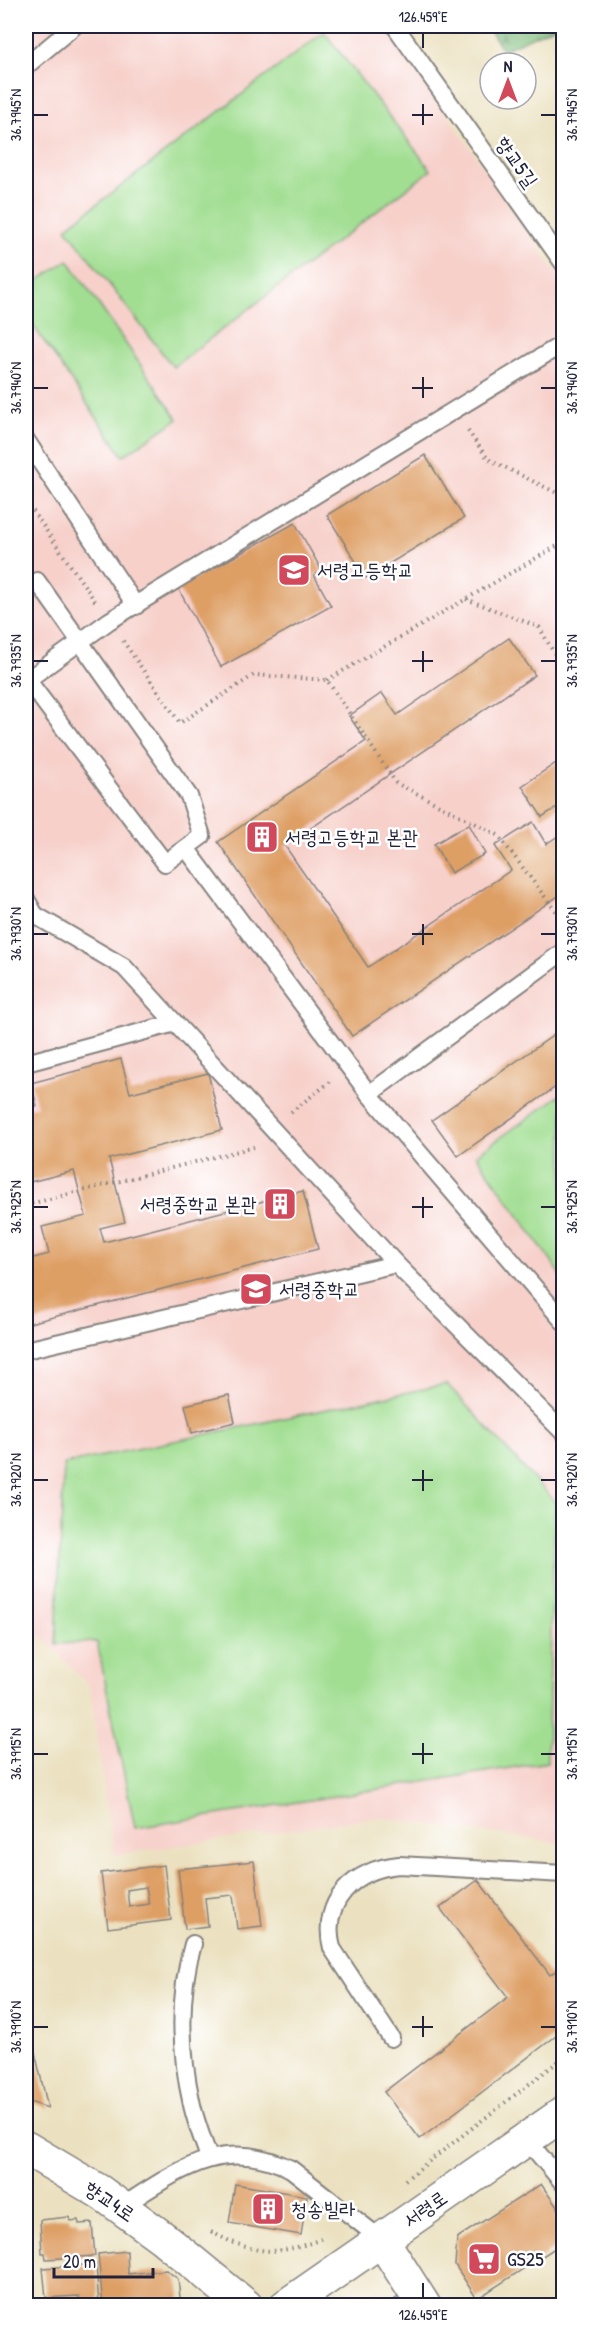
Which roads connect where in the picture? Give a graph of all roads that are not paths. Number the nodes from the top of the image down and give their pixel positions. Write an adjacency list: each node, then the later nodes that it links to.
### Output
1 (74, 26): 3 (lane)
2 (395, 26): 4 (lane, 향교5길)
3 (26, 66)
4 (564, 264)
5 (564, 343): 8 (lane)
6 (26, 440): 8 (lane)
7 (37, 581): 9 (lane)
8 (136, 606): 9 (lane)
9 (80, 642): 10 (lane); 11 (lane)
10 (26, 679): 11 (lane)
11 (186, 848): 16 (lane)
12 (26, 899): 14 (lane)
13 (564, 951): 16 (lane)
14 (175, 1023): 15 (lane); 17 (lane)
15 (26, 1063)
16 (369, 1094): 18 (lane)
17 (396, 1264): 19 (lane); 20 (lane)
18 (564, 1322)
19 (26, 1350)
20 (564, 1433)
21 (564, 1874): 23 (lane)
22 (193, 1944): 27 (lane)
23 (391, 2038)
24 (564, 2113): 25 (street, 서령로)
25 (526, 2139): 28 (lane); 30 (street, 서령로)
26 (26, 2148): 29 (street, 향교4로)
27 (209, 2158): 29 (lane); 30 (lane)
28 (564, 2184)
29 (121, 2207): 31 (street, 향교4로)
30 (382, 2240): 32 (street, 서령로); 33 (street)
31 (246, 2306)
32 (286, 2306)
33 (424, 2306)

